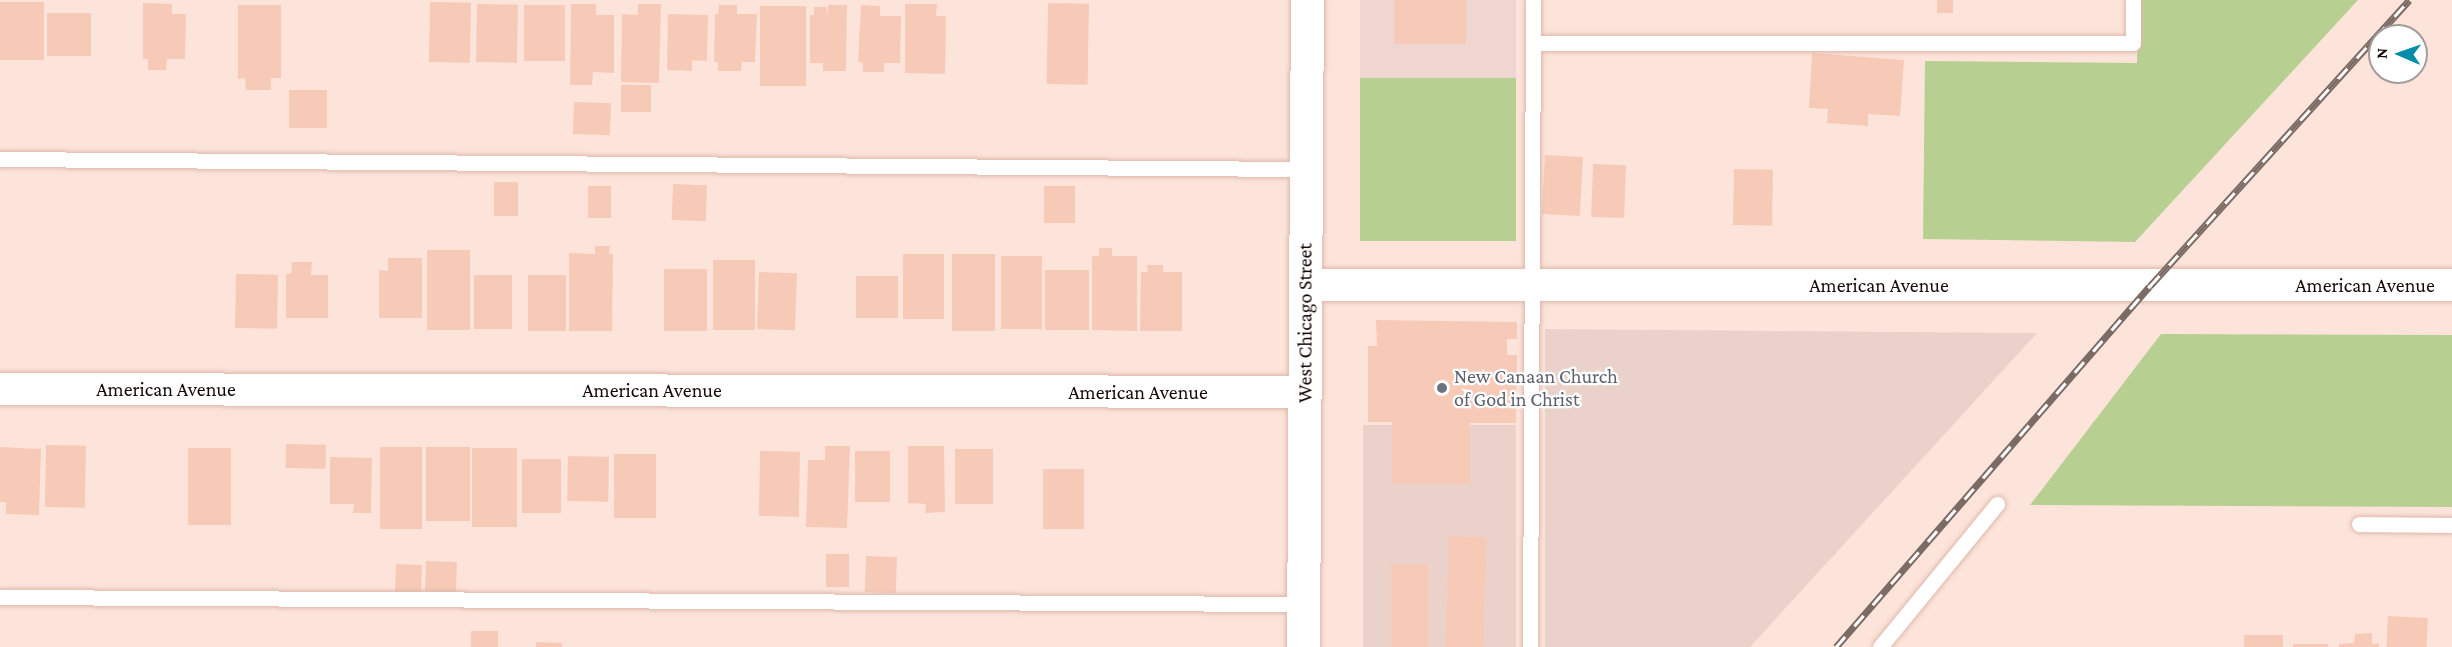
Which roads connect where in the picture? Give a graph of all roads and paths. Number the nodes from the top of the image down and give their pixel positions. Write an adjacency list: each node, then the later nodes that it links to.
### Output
1 (1307, 0): 6 (street, West Chicago Street)
2 (1533, 0): 4 (lane)
3 (2133, 0): 4 (lane)
4 (1533, 43): 8 (lane)
5 (0, 159): 6 (lane)
6 (1306, 170): 7 (street, West Chicago Street)
7 (1305, 285): 8 (street, American Avenue); 11 (street, West Chicago Street)
8 (1531, 285): 9 (street, American Avenue); 18 (lane)
9 (2452, 285)
10 (0, 389): 11 (street, American Avenue)
11 (1305, 392): 16 (street, West Chicago Street)
12 (1997, 504): 19 (lane)
13 (2359, 524): 14 (lane)
14 (2452, 525)
15 (0, 597): 16 (lane)
16 (1303, 604): 17 (street, West Chicago Street)
17 (1303, 647)
18 (1530, 647)
19 (1880, 647)

